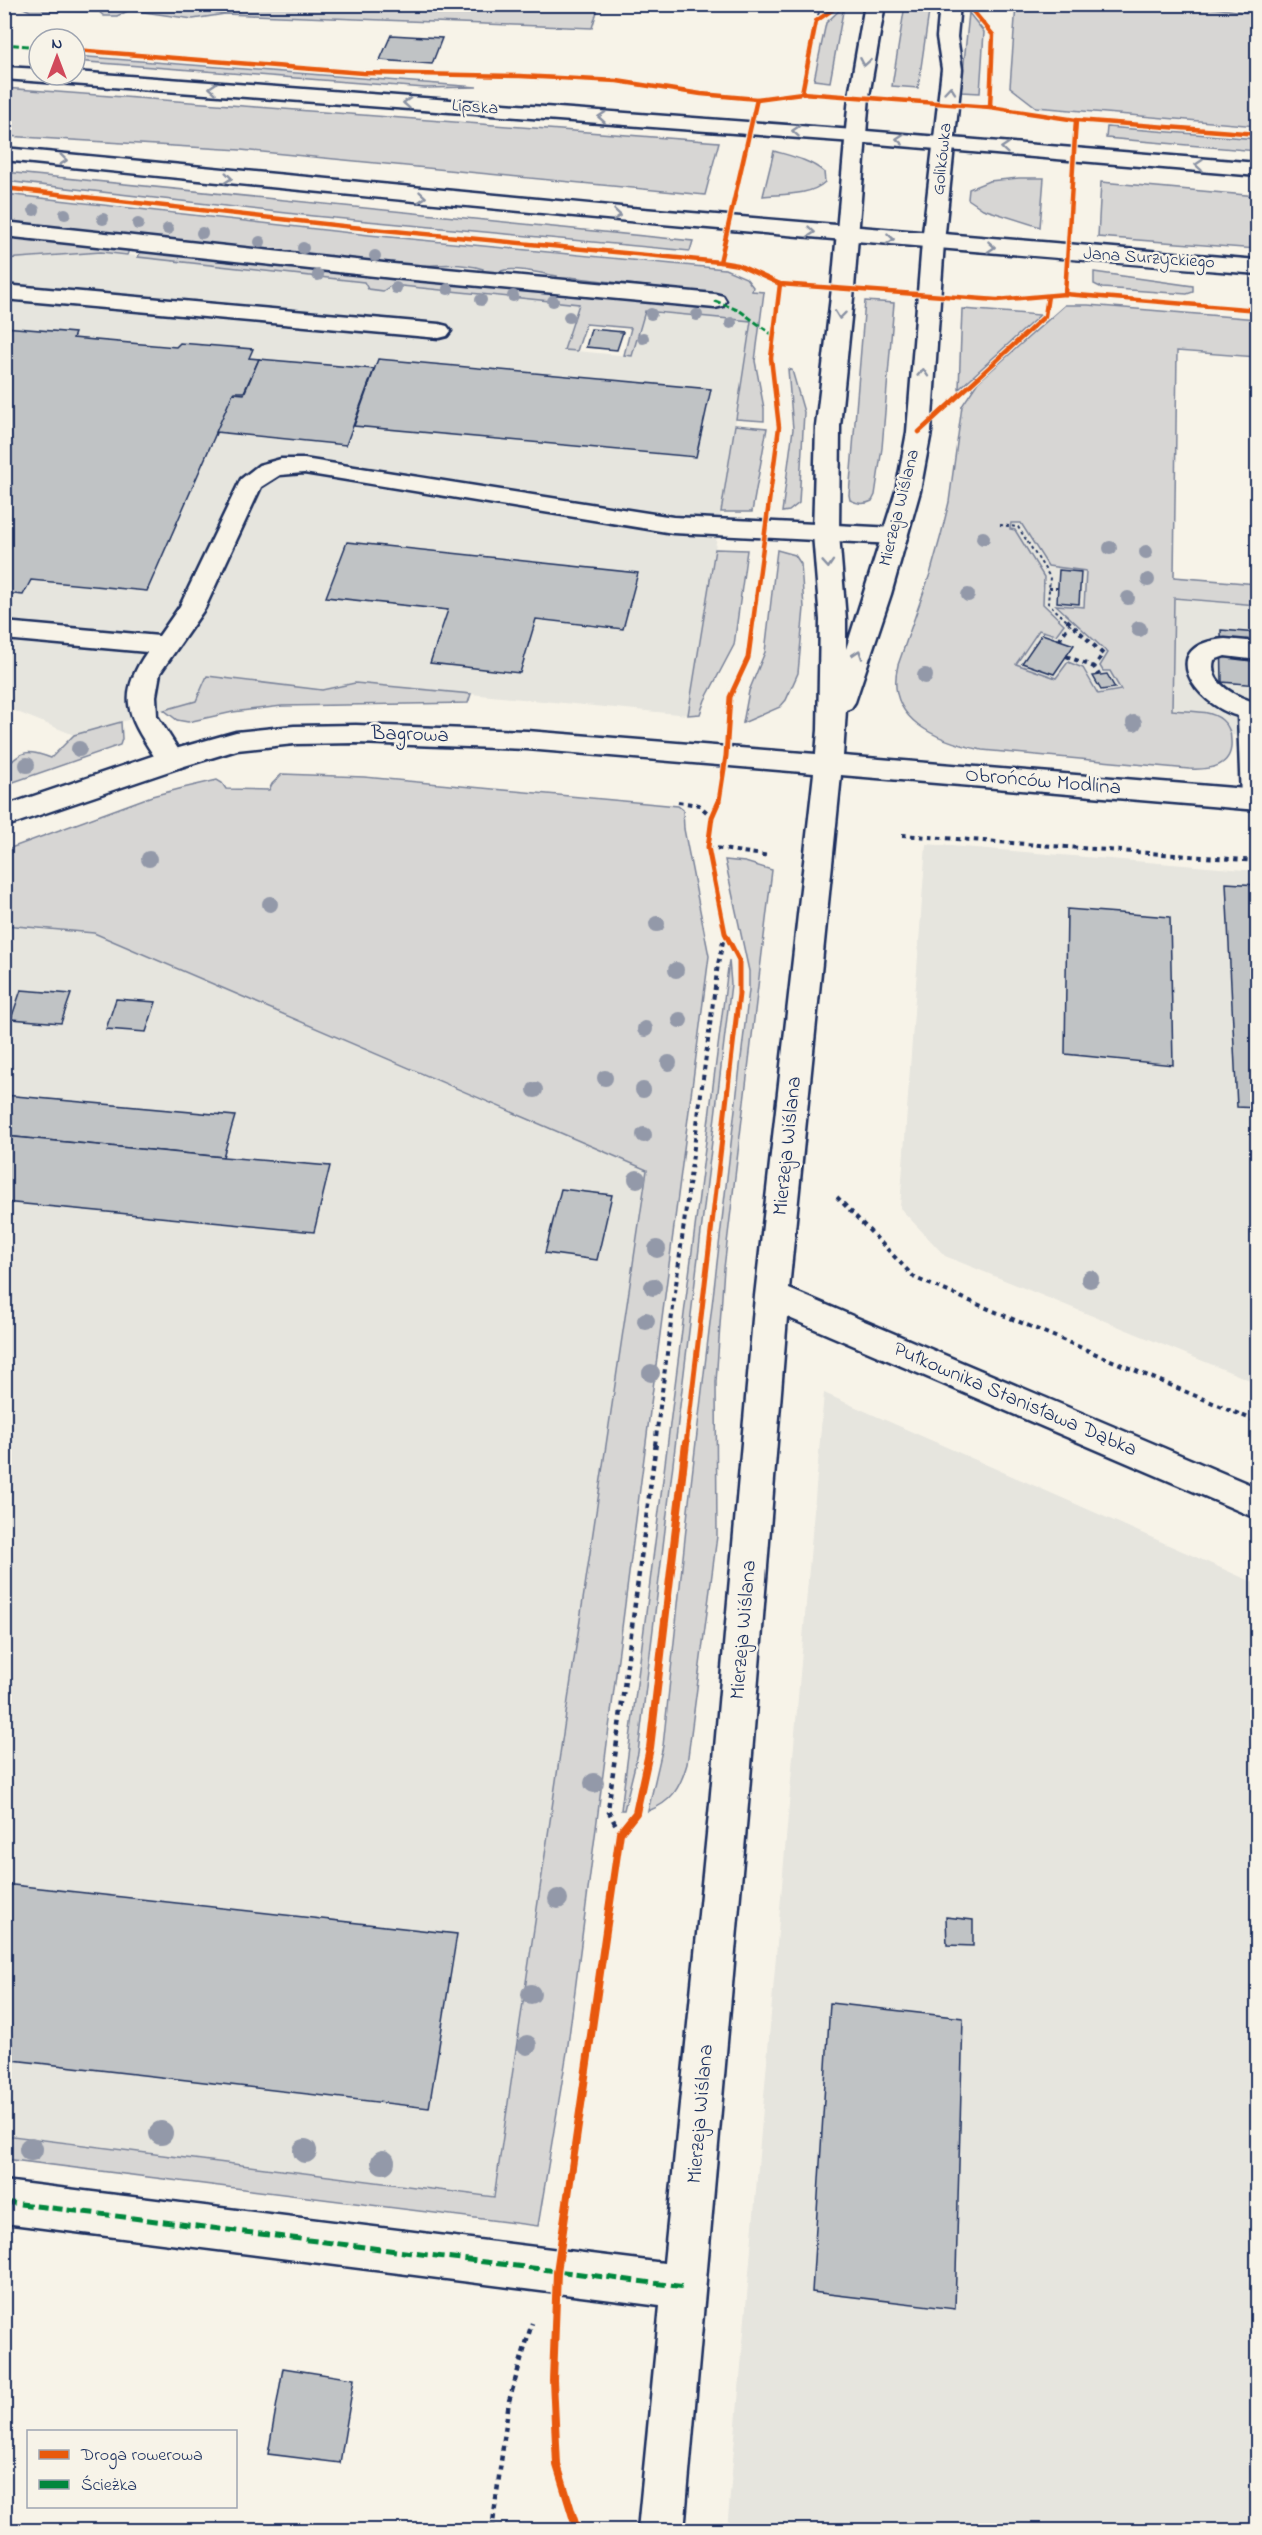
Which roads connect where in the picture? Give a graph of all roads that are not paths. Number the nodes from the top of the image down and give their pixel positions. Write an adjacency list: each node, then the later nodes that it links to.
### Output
1 (875, 4): 4 (street, one-way to 4)
2 (950, 4): 5 (street, Golikówka, one-way to 2)
3 (4, 73): 4 (street, Lipska, one-way to 3)
4 (854, 136): 5 (street, Lipska, one-way to 4); 9 (street)
5 (945, 143): 7 (street, one-way to 5); 10 (street, Golikówka)
6 (4, 154): 9 (street, one-way to 9)
7 (1257, 170)
8 (4, 229): 13 (street)
9 (846, 235): 10 (street, one-way to 10); 15 (street, Mierzeja Wiślana, one-way to 15)
10 (933, 242): 11 (street, Jana Surzyckiego, one-way to 11); 16 (street, Mierzeja Wiślana, one-way to 10)
11 (1257, 267)
12 (4, 292): 14 (street)
13 (715, 301)
14 (439, 331)
15 (826, 534): 16 (street); 18 (street); 23 (street, Mierzeja Wiślana, one-way to 23)
16 (895, 536): 23 (street, Mierzeja Wiślana, one-way to 16)
17 (4, 630): 18 (street)
18 (164, 645): 24 (street)
19 (1257, 651): 21 (street)
20 (1257, 667): 21 (street)
21 (1202, 679): 22 (street)
22 (1254, 709): 26 (street)
23 (832, 730): 25 (street, Mierzeja Wiślana)
24 (171, 760): 25 (street, Bagrowa); 27 (street, Bagrowa)
25 (828, 764): 26 (street, Obrońców Modlina); 28 (street, Mierzeja Wiślana)
26 (1256, 800)
27 (4, 817)
28 (772, 1296): 29 (street, Pułkownika Stanisława Dąbka); 31 (street, Mierzeja Wiślana)
29 (1257, 1504)
30 (4, 2202): 31 (street)
31 (685, 2287): 32 (street, Mierzeja Wiślana)
32 (661, 2530)

